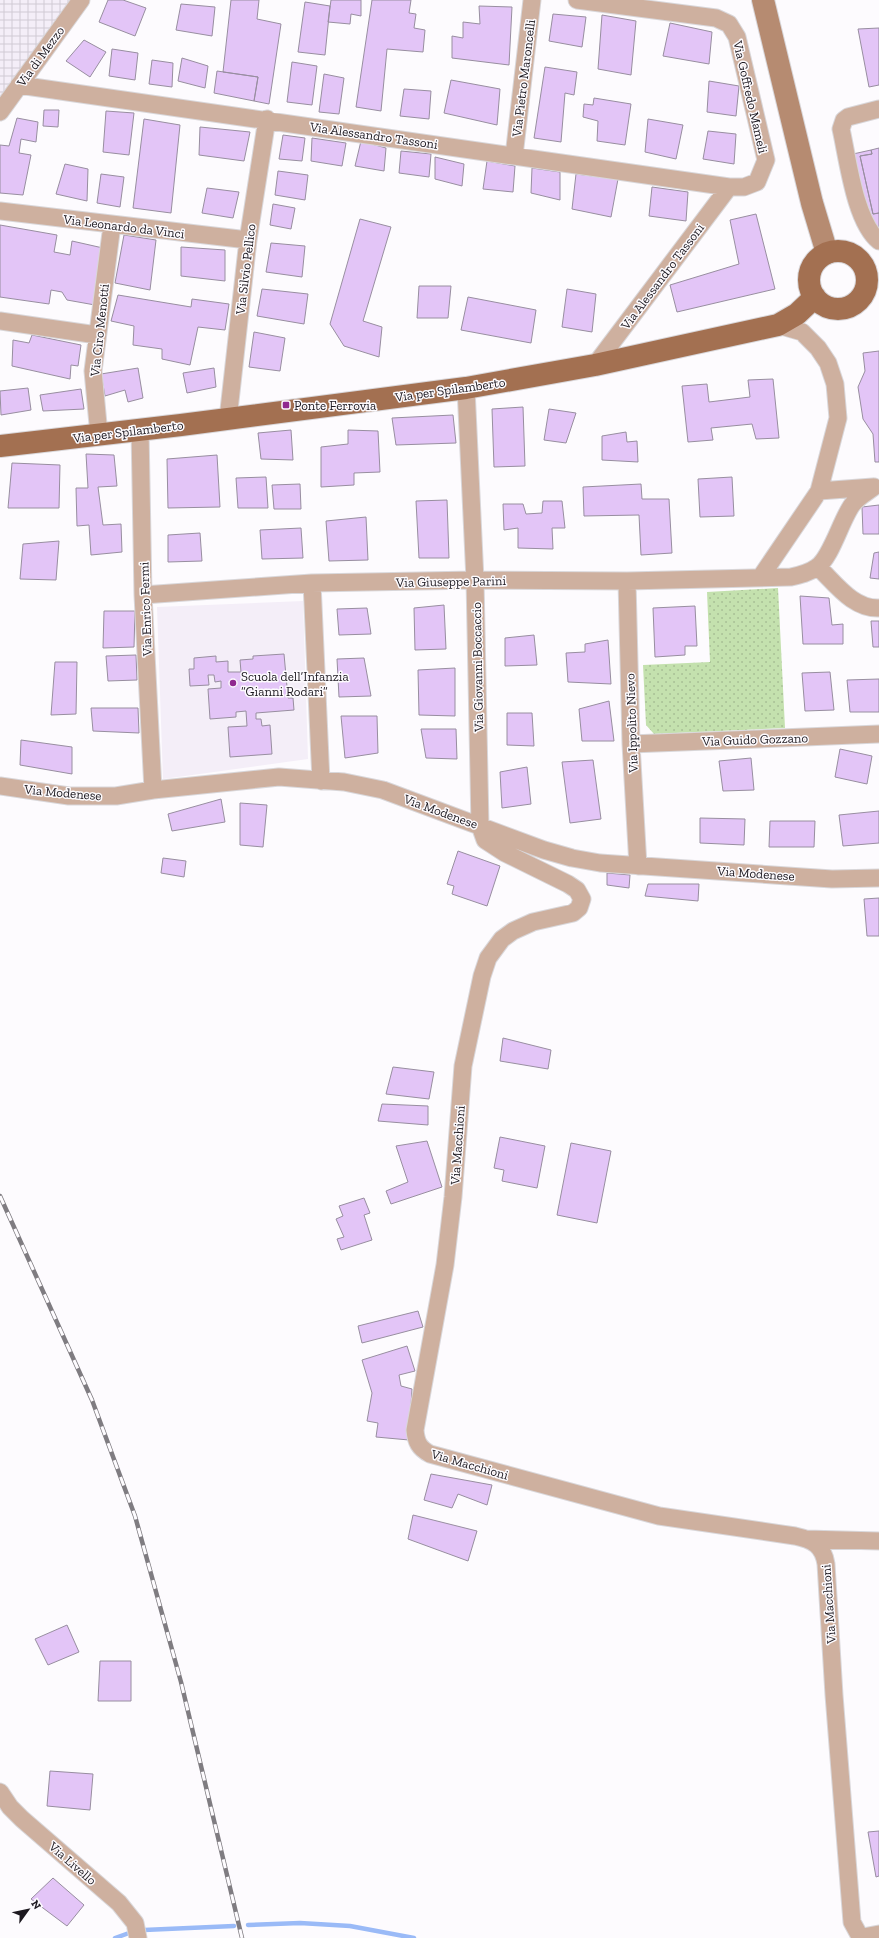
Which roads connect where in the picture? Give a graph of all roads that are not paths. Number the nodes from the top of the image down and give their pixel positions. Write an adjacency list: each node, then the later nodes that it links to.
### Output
1 (81, 0): 5 (street, Via di Mezzo)
2 (532, 0): 9 (street, Via Pietro Maroncelli)
3 (577, 0): 10 (street, Via Goffredo Mameli)
4 (763, 0): 16 (main road)
5 (19, 85): 7 (street, Via di Mezzo); 8 (street, Via Alessandro Tassoni)
6 (879, 109): 15 (street)
7 (0, 112)
8 (267, 119): 9 (street, Via Alessandro Tassoni); 14 (street, Via Silvio Pellico)
9 (514, 156): 11 (street, Via Alessandro Tassoni)
10 (766, 160): 11 (street, Via Alessandro Tassoni)
11 (729, 187): 22 (street, Via Alessandro Tassoni)
12 (0, 211): 13 (street, Via Leonardo da Vinci)
13 (112, 225): 14 (street, Via Leonardo da Vinci); 21 (street, Via Ciro Menotti)
14 (248, 240): 24 (street, Via Silvio Pellico)
15 (879, 241)
16 (827, 253): 17 (main road); 18 (main road)
17 (873, 287): 18 (main road)
18 (815, 297): 20 (main road, Via per Spilamberto)
19 (0, 321): 21 (street)
20 (778, 325): 22 (main road, Via per Spilamberto); 29 (street)
21 (97, 335): 26 (street, Via Ciro Menotti)
22 (596, 365): 23 (main road, Via per Spilamberto)
23 (466, 388): 24 (main road, Via per Spilamberto); 32 (street, Via Giovanni Boccaccio)
24 (228, 419): 25 (main road, Via per Spilamberto)
25 (140, 429): 26 (main road, Via per Spilamberto); 35 (street, Via Enrico Fermi)
26 (99, 435): 27 (main road, Via per Spilamberto)
27 (0, 446)
28 (876, 487): 29 (street); 30 (street)
29 (819, 491): 31 (street)
30 (818, 567): 31 (street, Via Giuseppe Parini); 36 (street)
31 (760, 578): 33 (street, Via Giuseppe Parini)
32 (475, 580): 33 (street, Via Giuseppe Parini); 34 (street, Via Giuseppe Parini); 42 (street, Via Giovanni Boccaccio)
33 (627, 581): 38 (street, Via Ippolito Nievo)
34 (312, 583): 35 (street, Via Giuseppe Parini); 39 (street)
35 (144, 595): 41 (street, Via Enrico Fermi)
36 (879, 608)
37 (879, 734): 38 (street, Via Guido Gozzano)
38 (631, 744): 43 (street, Via Ippolito Nievo)
39 (321, 781): 41 (street, Via Modenese); 42 (street, Via Modenese)
40 (0, 786): 41 (street, Via Modenese)
41 (153, 790)
42 (480, 826): 43 (street, Via Modenese); 45 (street, Via Macchioni)
43 (638, 866): 44 (street, Via Modenese)
44 (879, 878)
45 (806, 1539): 46 (street); 49 (street, Via Macchioni)
46 (879, 1541)
47 (0, 1792): 48 (street, Via Livello)
48 (137, 1933)
49 (879, 1934)

